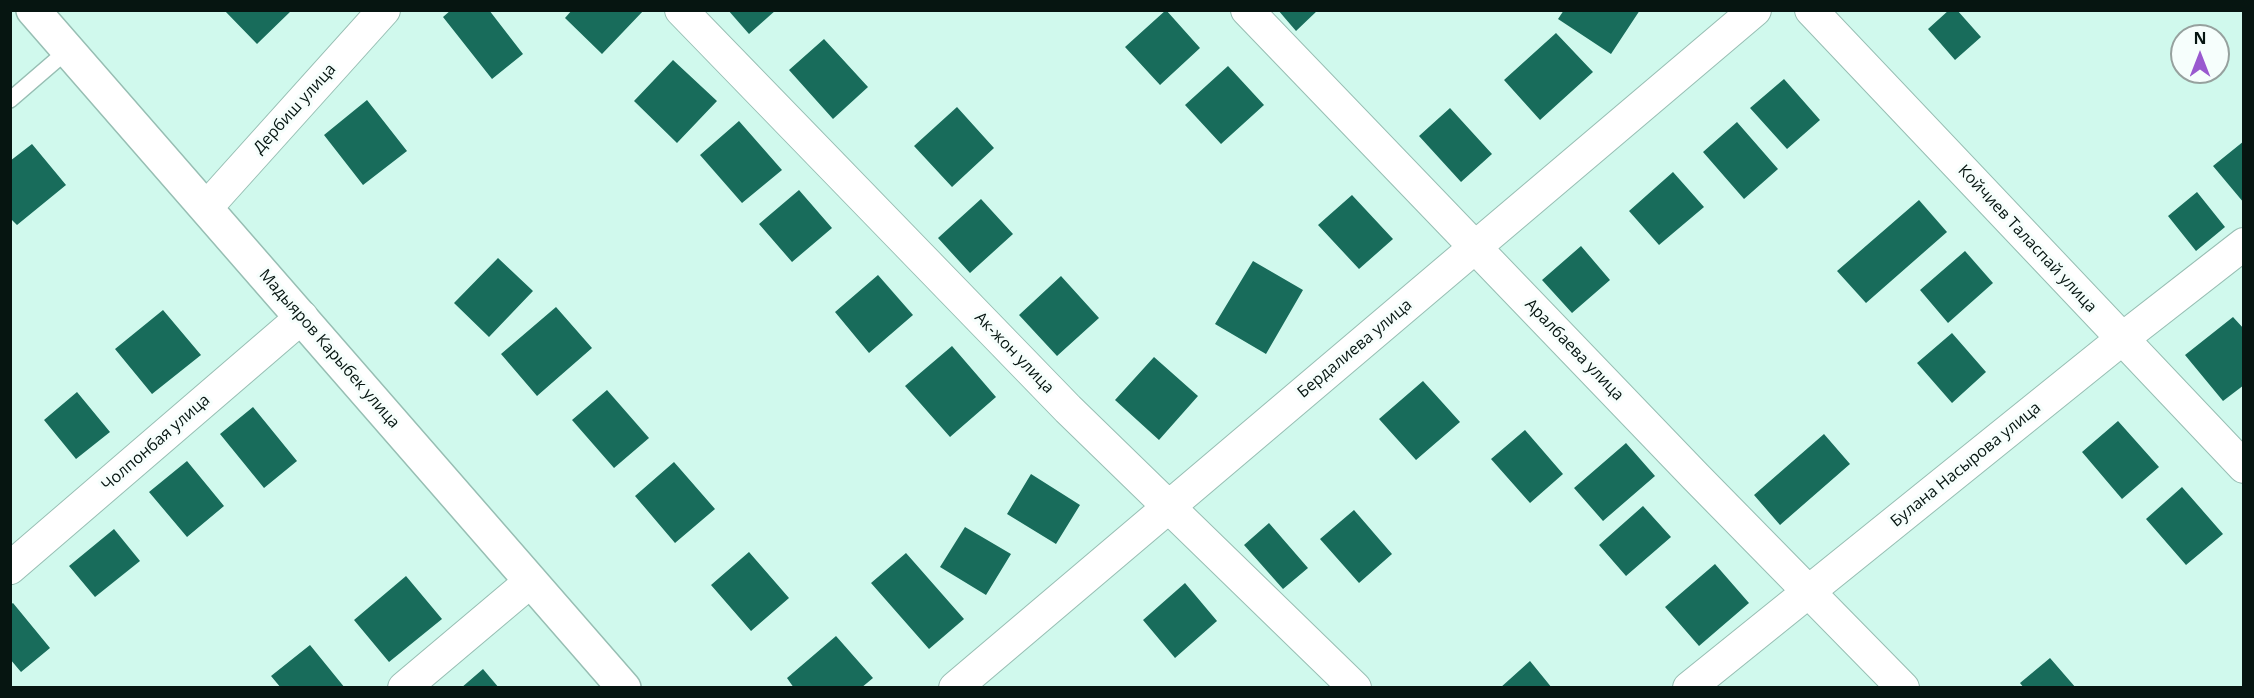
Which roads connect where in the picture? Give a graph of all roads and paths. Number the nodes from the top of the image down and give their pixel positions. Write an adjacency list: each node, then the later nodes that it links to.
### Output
1 (33, 10): 7 (street, Мадыяров Карыбек улица)
2 (384, 10): 9 (street, Дербиш улица)
3 (681, 10): 15 (street, Ак-жон улица)
4 (1248, 10): 11 (street, Аралбаева улица)
5 (1755, 10): 11 (street, Бердалиева улица)
6 (1811, 10): 13 (street, Койчиев Таласпай улица)
7 (68, 50): 8 (lane); 9 (street, Мадыяров Карыбек улица)
8 (10, 100)
9 (206, 208): 12 (street, Мадыяров Карыбек улица)
10 (2244, 244): 13 (street, Булана Насырова улица)
11 (1475, 247): 15 (street, Бердалиева улица); 18 (street, Аралбаева улица)
12 (302, 317): 16 (street, Чолпонбая улица); 17 (street, Мадыяров Карыбек улица)
13 (2122, 339): 14 (street, Койчиев Таласпай улица); 18 (street, Булана Насырова улица)
14 (2244, 467)
15 (1169, 507): 21 (street, Бердалиева улица); 22 (street, Ак-жон улица)
16 (10, 568)
17 (531, 581): 19 (street); 20 (street, Мадыяров Карыбек улица)
18 (1809, 591): 23 (street, Булана Насырова улица); 24 (street, Аралбаева улица)
19 (404, 687)
20 (624, 687)
21 (955, 687)
22 (1355, 687)
23 (1689, 687)
24 (1903, 687)

